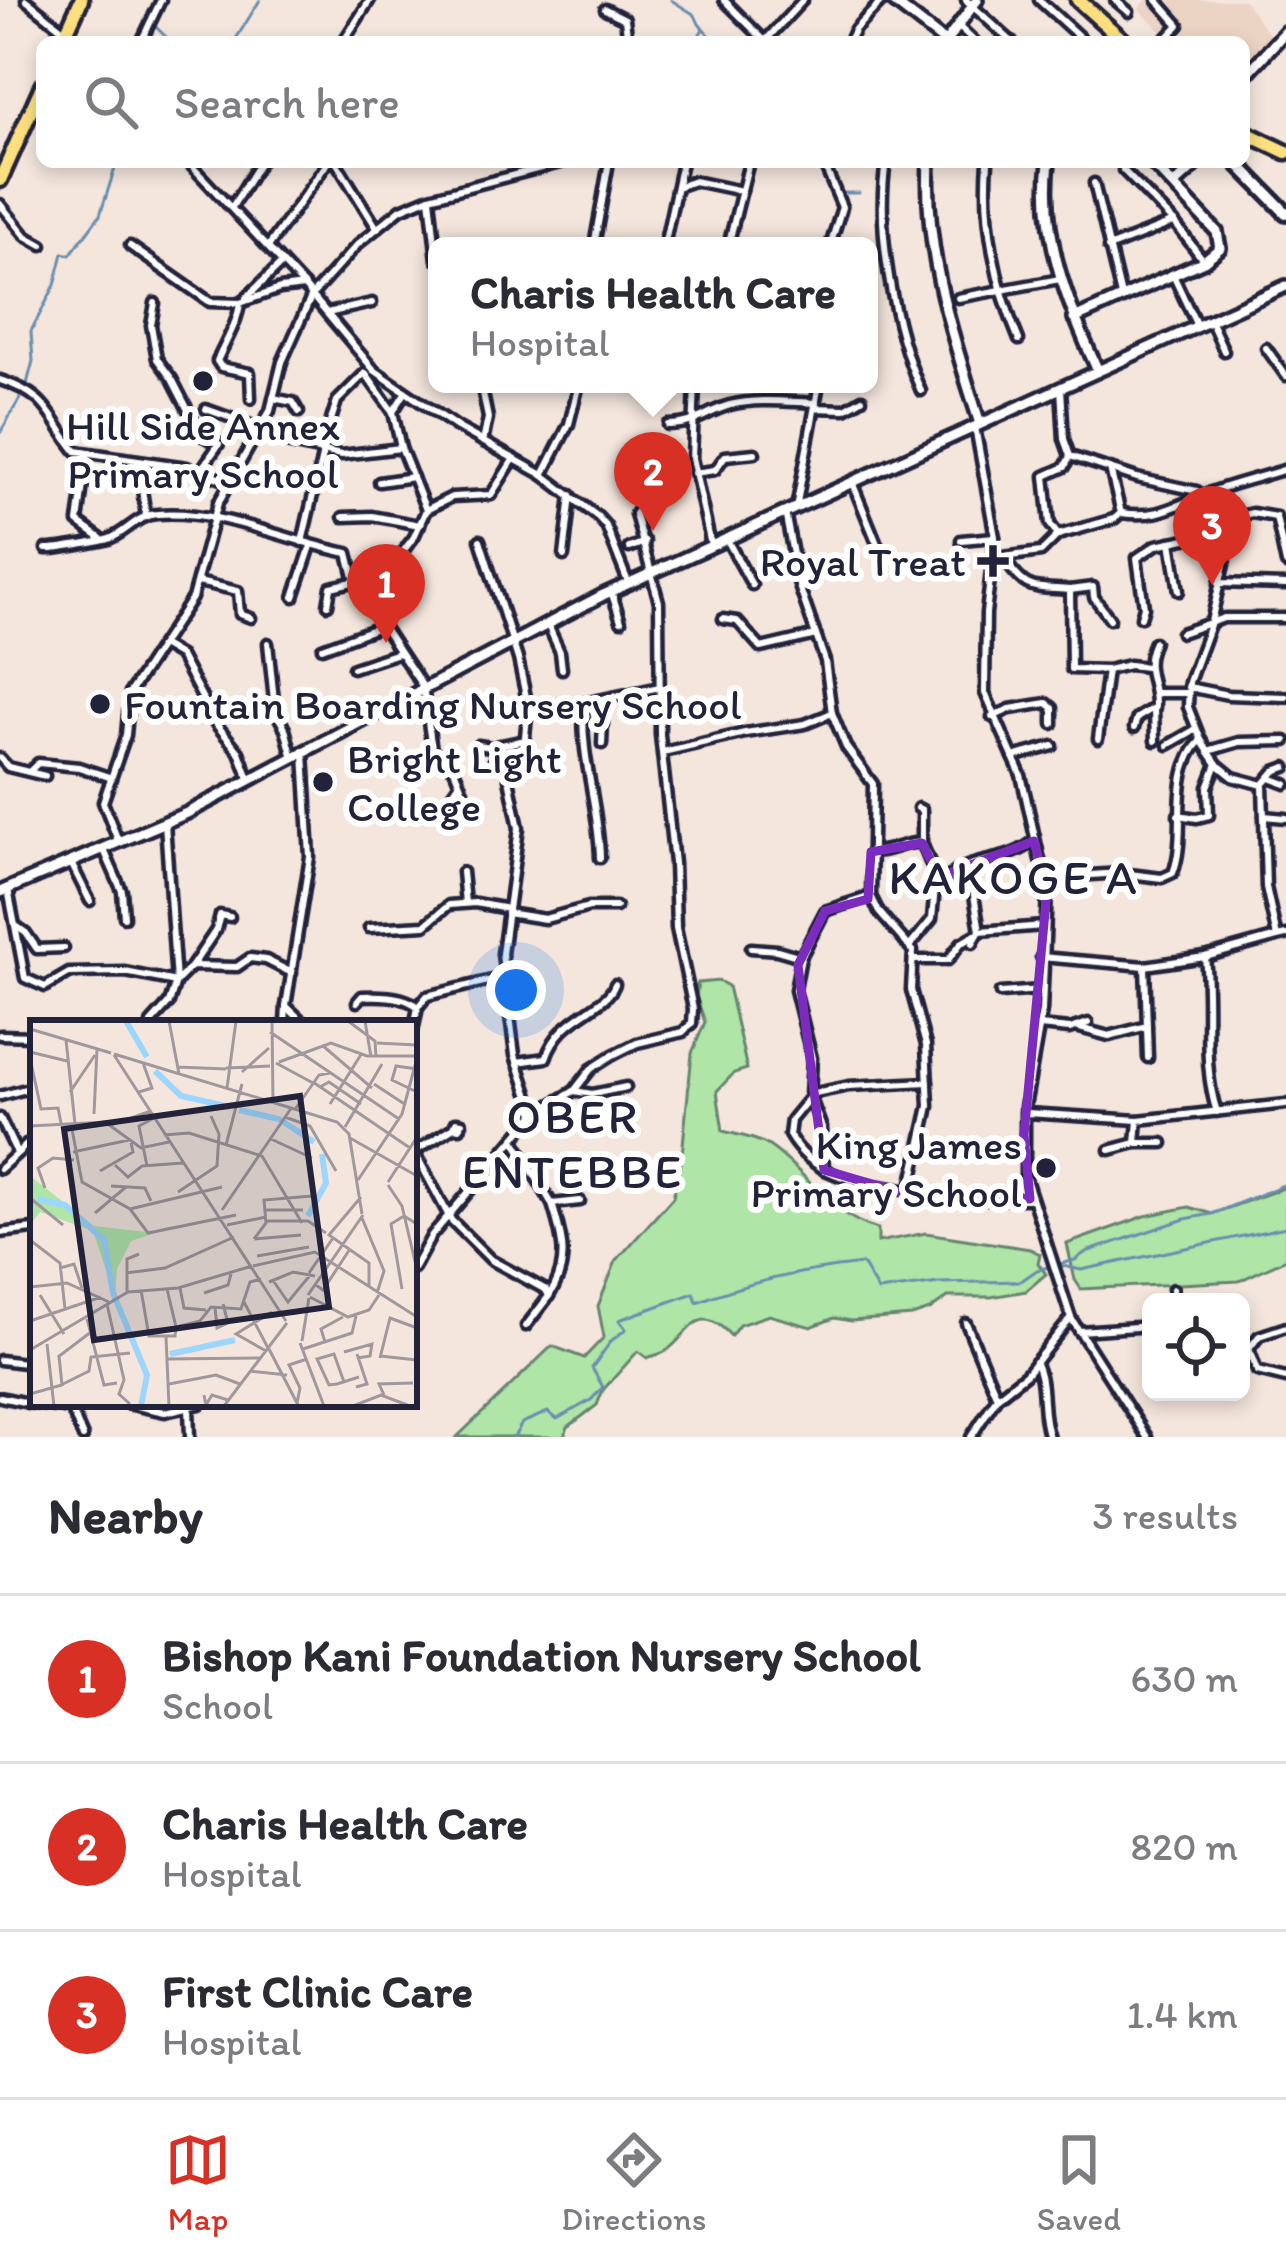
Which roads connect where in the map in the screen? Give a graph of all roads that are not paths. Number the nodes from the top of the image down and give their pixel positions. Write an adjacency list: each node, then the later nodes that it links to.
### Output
1 (26, 0): 17 (street)
2 (81, 0): 18 (main road)
3 (161, 0): 19 (street)
4 (370, 0): 20 (street)
5 (803, 0): 23 (street)
6 (887, 0): 24 (street); 25 (street)
7 (1039, 0): 29 (street)
8 (1078, 0): 30 (main road)
9 (1115, 0): 14 (street)
10 (1156, 0): 31 (street)
11 (728, 1): 22 (street)
12 (972, 2): 15 (street); 28 (street)
13 (605, 9): 21 (street)
14 (1129, 12)
15 (957, 26): 26 (street); 27 (street)
16 (1286, 32): 32 (street)
17 (63, 36)
18 (64, 36)
19 (144, 36)
20 (347, 36)
21 (627, 36)
22 (760, 36)
23 (770, 36)
24 (851, 36)
25 (925, 36)
26 (950, 36)
27 (968, 36)
28 (1006, 36)
29 (1078, 36)
30 (1113, 36)
31 (1169, 36)
32 (1250, 71)
33 (36, 99): 53 (main road)
34 (1250, 138): 35 (main road)
35 (1286, 155)
36 (194, 168): 62 (street)
37 (256, 168): 62 (street)
38 (327, 168): 73 (street)
39 (336, 168): 65 (street)
40 (541, 168): 60 (street)
41 (608, 168): 67 (street)
42 (681, 168): 58 (street)
43 (685, 168): 55 (street)
44 (747, 168): 59 (street)
45 (826, 168): 70 (street)
46 (886, 168): 100 (street)
47 (929, 168): 116 (street)
48 (988, 168): 81 (street)
49 (1049, 168): 78 (street)
50 (1157, 168): 57 (street)
51 (1192, 168): 57 (street)
52 (1243, 168): 63 (main road)
53 (2, 170)
54 (1124, 170): 64 (street)
55 (694, 181): 58 (street); 59 (street)
56 (1094, 183): 74 (street)
57 (1174, 185): 76 (street)
58 (676, 187): 68 (street)
59 (742, 191): 69 (street)
60 (430, 197): 65 (street); 66 (street)
61 (0, 203): 71 (street)
62 (232, 207): 73 (street)
63 (1286, 213)
64 (1174, 222): 74 (street); 76 (street)
65 (376, 226): 82 (street)
66 (434, 237)
67 (596, 237)
68 (666, 237)
69 (730, 237)
70 (834, 237)
71 (42, 245)
72 (130, 246): 85 (street)
73 (268, 247): 75 (street)
74 (1108, 248): 84 (street)
75 (281, 262): 79 (street); 85 (street)
76 (1204, 262): 77 (street)
77 (1173, 275): 84 (street); 91 (street)
78 (1060, 279): 81 (street); 89 (street)
79 (304, 286): 82 (street); 85 (street)
80 (1286, 286): 90 (street)
81 (1004, 291): 83 (street); 92 (street)
82 (312, 296): 88 (street); 107 (street)
83 (958, 298)
84 (1122, 300): 89 (street)
85 (242, 302): 108 (street)
86 (154, 303): 127 (street)
87 (372, 303): 88 (street)
88 (327, 313): 95 (street)
89 (1074, 319): 96 (street)
90 (1210, 320): 91 (street); 94 (street)
91 (1197, 327): 96 (street)
92 (1019, 340)
93 (1266, 348): 97 (street)
94 (1224, 351)
95 (368, 370): 101 (street); 113 (street); 120 (street)
96 (1098, 371): 99 (street)
97 (1286, 376)
98 (0, 380): 122 (street)
99 (1061, 388): 116 (street); 123 (street)
100 (921, 392)
101 (405, 393): 113 (street); 118 (street)
102 (483, 393): 118 (street)
103 (577, 393): 130 (street)
104 (695, 393): 114 (street)
105 (812, 393): 110 (street)
106 (818, 393): 110 (street)
107 (273, 398): 112 (street); 117 (street)
108 (250, 399)
109 (862, 399): 110 (street)
110 (816, 402): 114 (street); 139 (street)
111 (206, 409): 117 (street)
112 (298, 412)
113 (393, 412): 119 (street)
114 (693, 424): 115 (street); 129 (street)
115 (668, 425)
116 (977, 425): 134 (street); 148 (street)
117 (260, 433): 120 (street); 132 (street)
118 (483, 442): 124 (street)
119 (401, 448): 120 (street); 131 (street)
120 (322, 452): 155 (street)
121 (755, 453): 129 (street)
122 (87, 455): 125 (street); 150 (street)
123 (1070, 456): 128 (street); 147 (street)
124 (513, 458): 130 (street); 138 (street)
125 (138, 463): 127 (street); 141 (street)
126 (1286, 469): 137 (street)
127 (201, 470): 132 (street)
128 (1110, 470): 137 (street); 140 (street)
129 (694, 472): 156 (street)
130 (543, 475): 136 (street)
131 (413, 477): 133 (street); 138 (street)
132 (227, 482): 143 (street)
133 (380, 482)
134 (852, 482): 139 (street); 160 (street)
135 (656, 483): 153 (street)
136 (571, 495): 159 (street); 166 (street)
137 (1203, 495): 140 (street); 144 (street)
138 (426, 510): 145 (street)
139 (790, 510): 149 (street); 186 (street)
140 (1120, 513): 147 (street)
141 (146, 516): 143 (street); 150 (street)
142 (344, 517): 145 (street)
143 (213, 519): 155 (street); 165 (street)
144 (1220, 521): 146 (street); 162 (street)
145 (420, 525): 173 (street)
146 (1225, 531): 154 (street); 167 (street)
147 (1058, 535): 161 (street)
148 (995, 537): 152 (street); 161 (street)
149 (726, 538): 156 (street); 168 (street)
150 (102, 540): 158 (street)
151 (480, 540): 187 (street)
152 (961, 540)
153 (645, 542): 157 (street); 163 (street)
154 (1171, 542): 172 (street); 176 (street)
155 (306, 545): 164 (street); 174 (street)
156 (711, 545): 163 (street)
157 (629, 548)
158 (46, 549)
159 (564, 556)
160 (883, 556)
161 (1000, 558): 170 (street); 207 (street)
162 (1286, 564)
163 (652, 572): 166 (street); 198 (street)
164 (357, 580): 173 (street); 175 (street)
165 (198, 582): 177 (street); 190 (street)
166 (628, 584): 171 (street)
167 (1219, 584): 169 (street); 183 (street)
168 (752, 585)
169 (1286, 585)
170 (1070, 590): 180 (street); 196 (street)
171 (611, 591): 181 (street); 182 (street)
172 (1179, 591)
173 (372, 592): 184 (street)
174 (294, 597)
175 (328, 605)
176 (1141, 617)
177 (250, 618)
178 (1286, 618): 183 (street)
179 (723, 619): 186 (street)
180 (1110, 620)
181 (622, 621)
182 (547, 622): 187 (street); 195 (street)
183 (1211, 622): 185 (street); 199 (street)
184 (382, 626): 191 (street); 192 (street)
185 (1180, 633)
186 (816, 635): 206 (street)
187 (512, 640): 197 (street); 204 (street)
188 (1154, 642): 193 (street)
189 (268, 644): 226 (street)
190 (163, 646): 232 (street); 233 (street)
191 (322, 647)
192 (398, 653): 194 (street); 197 (street)
193 (1146, 667): 196 (street); 200 (street)
194 (353, 668)
195 (562, 669)
196 (1107, 670): 211 (street)
197 (423, 687): 223 (street); 235 (street)
198 (660, 687): 202 (street); 222 (street)
199 (1188, 690): 200 (street); 201 (street); 210 (street)
200 (1155, 693): 205 (street)
201 (1286, 698)
202 (604, 699): 203 (street); 216 (street)
203 (584, 703): 204 (street); 249 (street)
204 (528, 706): 212 (street)
205 (1154, 708): 209 (street); 214 (street)
206 (832, 713): 222 (street); 248 (street)
207 (992, 717): 208 (street); 224 (street)
208 (1053, 724)
209 (1134, 728)
210 (1196, 729): 213 (street); 218 (street)
211 (1098, 739)
212 (526, 740): 217 (street); 262 (street)
213 (1201, 740): 221 (street); 240 (street)
214 (1155, 741)
215 (1286, 741): 221 (street)
216 (602, 744)
217 (499, 745): 219 (street); 227 (street)
218 (1168, 745)
219 (478, 746)
220 (1053, 746): 224 (street)
221 (1208, 751): 228 (street)
222 (663, 752): 303 (street)
223 (304, 753): 226 (street); 279 (street)
224 (1013, 757): 245 (street)
225 (0, 758): 230 (street)
226 (293, 758): 233 (street)
227 (494, 760)
228 (1217, 764): 234 (street); 240 (street)
229 (1286, 767): 234 (street)
230 (30, 771): 231 (street); 232 (street)
231 (45, 776)
232 (109, 777): 246 (street)
233 (250, 781): 243 (street)
234 (1266, 782): 236 (street); 241 (street)
235 (459, 783): 237 (street); 239 (street)
236 (1286, 784)
237 (444, 806)
238 (918, 808): 244 (street)
239 (471, 811)
240 (1178, 814): 252 (street)
241 (1264, 816): 242 (street); 269 (street)
242 (1286, 818)
243 (165, 823): 246 (street); 281 (street)
244 (919, 840): 248 (street); 254 (street)
245 (1034, 841): 252 (street); 253 (street)
246 (119, 843): 247 (street)
247 (104, 850): 250 (street); 263 (street)
248 (871, 852): 258 (street)
249 (600, 858)
250 (71, 863): 256 (street); 259 (street)
251 (462, 872): 260 (street)
252 (1046, 878): 266 (street)
253 (946, 880): 254 (street); 255 (street)
254 (936, 882): 270 (street)
255 (956, 884)
256 (4, 890): 265 (street)
257 (974, 895): 268 (street)
258 (871, 896): 270 (street); 273 (street)
259 (90, 902)
260 (465, 903): 262 (street); 267 (street)
261 (616, 908): 262 (street)
262 (507, 911): 280 (street)
263 (124, 917)
264 (230, 917): 277 (street)
265 (16, 926): 271 (street); 281 (street)
266 (1044, 926): 268 (street); 274 (street)
267 (369, 928)
268 (976, 936): 276 (street)
269 (1281, 936): 275 (street)
270 (910, 946): 276 (street)
271 (64, 948)
272 (751, 948): 273 (street)
273 (801, 957): 304 (street)
274 (1041, 957): 278 (street); 283 (street)
275 (1205, 957): 278 (street); 307 (street)
276 (913, 960): 300 (street)
277 (192, 966): 279 (street); 281 (street)
278 (1145, 966): 293 (street)
279 (292, 973): 286 (street)
280 (503, 977): 287 (street); 299 (street)
281 (176, 982): 288 (street)
282 (615, 984): 299 (street)
283 (1041, 990): 284 (street); 294 (street)
284 (1000, 993)
285 (357, 1002): 287 (street)
286 (286, 1006): 289 (street); 290 (street)
287 (418, 1007): 291 (street)
288 (154, 1020)
289 (285, 1020)
290 (301, 1020)
291 (415, 1020)
292 (1088, 1023): 295 (street)
293 (1147, 1026): 295 (street); 298 (street)
294 (1039, 1027): 295 (street); 308 (street)
295 (1076, 1027)
296 (0, 1035): 297 (street)
297 (30, 1036)
298 (1148, 1058)
299 (517, 1062): 309 (street)
300 (928, 1082): 304 (street); 323 (street)
301 (626, 1087): 303 (street)
302 (30, 1088): 305 (street)
303 (574, 1091): 309 (street)
304 (810, 1095): 322 (street); 322 (street)
305 (0, 1096)
306 (1286, 1104): 307 (street)
307 (1216, 1112): 311 (street)
308 (1025, 1113): 311 (street); 324 (street)
309 (535, 1114): 313 (street)
310 (0, 1118): 319 (street)
311 (1138, 1120): 315 (street)
312 (454, 1127): 317 (street)
313 (514, 1140): 326 (street); 327 (street)
314 (30, 1141): 319 (street)
315 (1136, 1143): 316 (street); 318 (street)
316 (1163, 1143)
317 (417, 1150)
318 (1110, 1150)
319 (16, 1153): 321 (street)
320 (417, 1158): 327 (street)
321 (0, 1169)
322 (824, 1170): 323 (street)
323 (910, 1192): 324 (street)
324 (1030, 1199): 334 (street)
325 (580, 1201): 326 (street)
326 (552, 1204): 333 (street)
327 (448, 1216): 330 (street); 333 (street)
328 (30, 1229): 329 (street)
329 (0, 1233)
330 (417, 1263)
331 (1173, 1289): 332 (street)
332 (1173, 1293)
333 (549, 1296): 336 (street)
334 (1071, 1318): 339 (street); 343 (street)
335 (966, 1322): 347 (street)
336 (526, 1326)
337 (1142, 1327): 339 (street)
338 (1286, 1328): 340 (street)
339 (1079, 1331): 358 (street)
340 (1250, 1343)
341 (1250, 1358): 345 (street)
342 (0, 1360): 344 (street)
343 (1035, 1362): 347 (street); 357 (street)
344 (30, 1364)
345 (1285, 1376)
346 (0, 1397): 348 (street)
347 (997, 1397): 356 (street)
348 (30, 1403)
349 (56, 1407): 353 (street)
350 (84, 1407): 353 (street)
351 (151, 1407): 352 (street)
352 (189, 1407): 355 (street)
353 (71, 1409): 354 (street)
354 (83, 1437)
355 (190, 1437)
356 (970, 1437)
357 (1049, 1437)
358 (1148, 1437)

